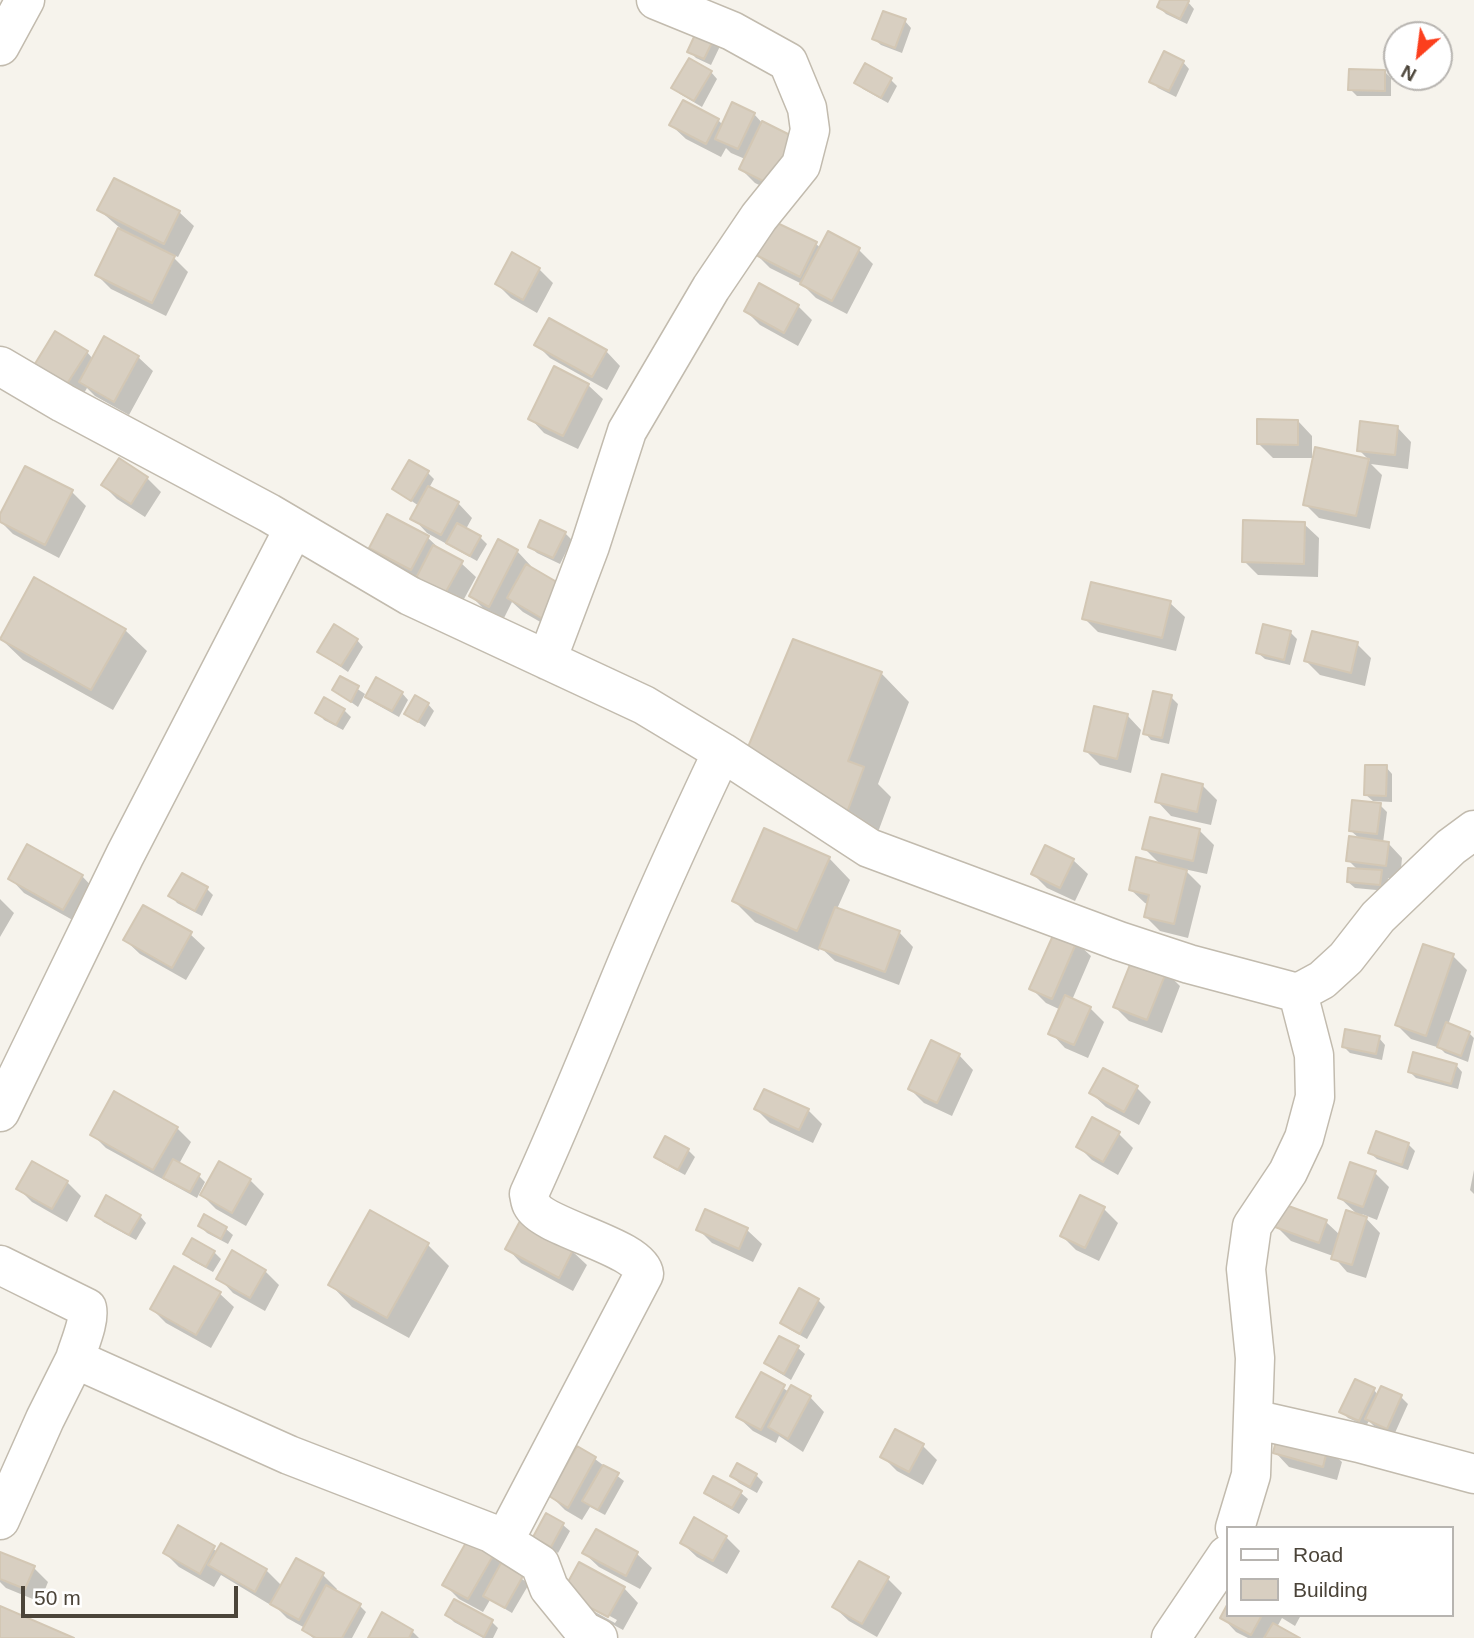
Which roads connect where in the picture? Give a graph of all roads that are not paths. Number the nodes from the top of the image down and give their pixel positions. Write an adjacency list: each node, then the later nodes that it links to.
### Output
1 (25, 0): 3 (street)
2 (656, 0): 6 (street)
3 (0, 46)
4 (0, 366): 5 (street)
5 (294, 528): 6 (street); 10 (street)
6 (547, 660): 7 (street)
7 (722, 752): 9 (street); 17 (street)
8 (1474, 830): 9 (street)
9 (1298, 993): 13 (street)
10 (0, 1112)
11 (0, 1265): 12 (street)
12 (75, 1359): 15 (street); 17 (street)
13 (1253, 1419): 14 (street); 16 (street)
14 (1474, 1474)
15 (0, 1520)
16 (1237, 1526)
17 (504, 1541): 19 (street)
18 (1226, 1556): 20 (street)
19 (598, 1638)
20 (1171, 1638)

